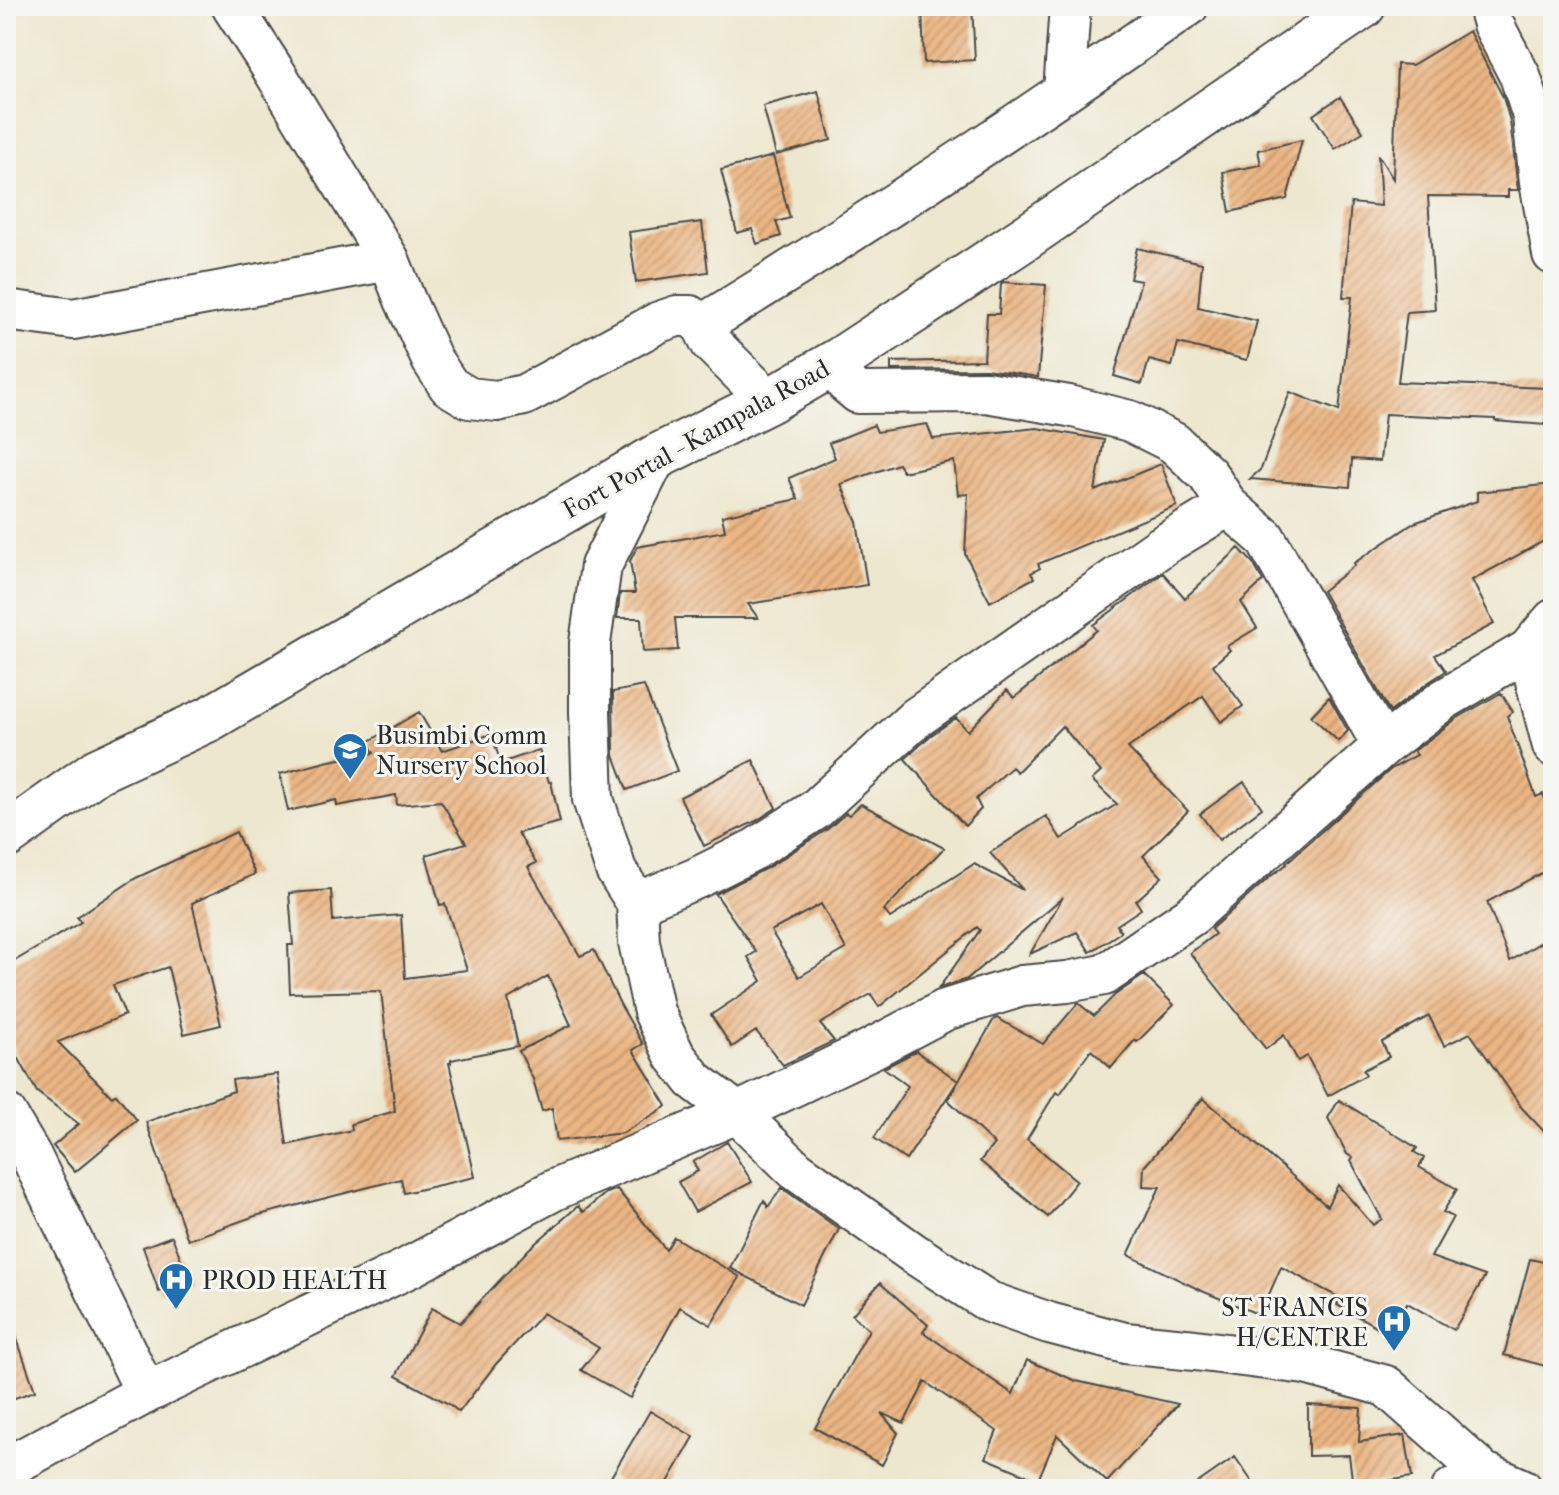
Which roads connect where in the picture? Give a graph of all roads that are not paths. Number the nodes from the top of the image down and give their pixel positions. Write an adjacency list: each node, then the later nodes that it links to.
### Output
1 (232, 6): 8 (street)
2 (1070, 6): 6 (street)
3 (1188, 6): 6 (street)
4 (1363, 6): 11 (main road, Fort Portal - Kampala Road)
5 (1488, 6): 7 (street)
6 (1064, 92): 10 (street)
7 (1553, 254)
8 (389, 260): 9 (street); 10 (street)
9 (6, 310)
10 (702, 325): 12 (street)
11 (841, 359): 12 (main road, Fort Portal - Kampala Road); 14 (street)
12 (769, 401): 13 (main road, Fort Portal - Kampala Road)
13 (656, 457): 19 (main road, Fort Portal - Kampala Road); 20 (street)
14 (1228, 506): 17 (street); 20 (street)
15 (1553, 620): 16 (street)
16 (1528, 650): 17 (street); 18 (street)
17 (1383, 746): 21 (street)
18 (1553, 746)
19 (6, 836)
20 (637, 903): 21 (street)
21 (737, 1113): 23 (street); 25 (street)
22 (6, 1114): 23 (street)
23 (146, 1393): 24 (street)
24 (6, 1468)
25 (1467, 1480): 26 (street)
26 (1522, 1489)

